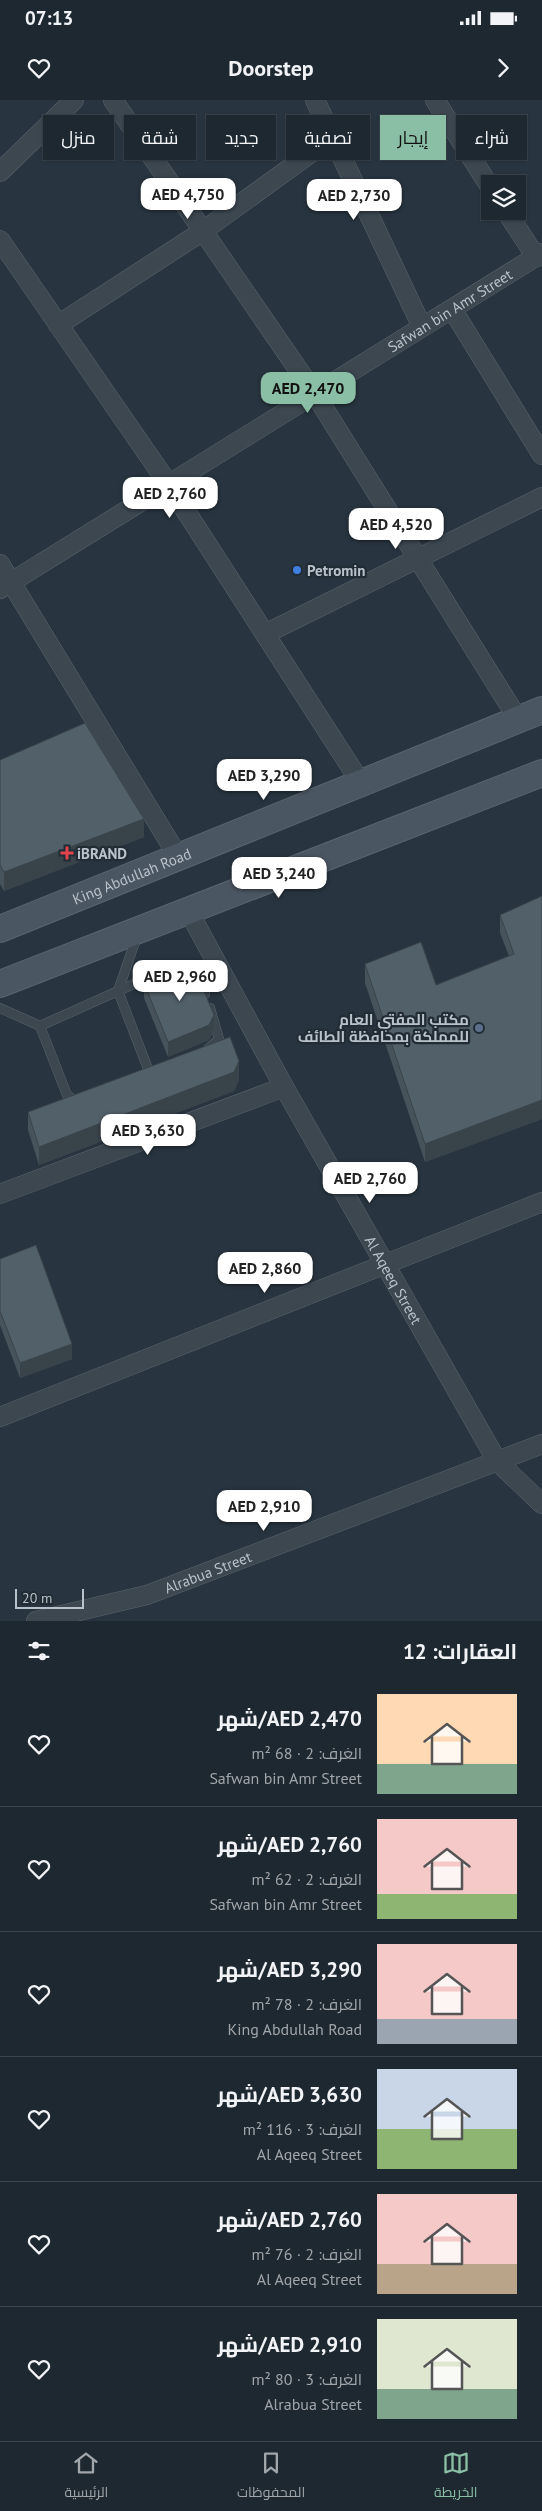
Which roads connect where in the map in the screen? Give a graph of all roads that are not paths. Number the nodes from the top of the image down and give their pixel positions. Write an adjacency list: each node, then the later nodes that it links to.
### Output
1 (74, 100): 8 (street)
2 (113, 100): 11 (street)
3 (315, 100): 5 (street)
4 (435, 100): 9 (street)
5 (322, 115)
6 (301, 160): 11 (street)
7 (344, 160): 16 (street)
8 (0, 172)
9 (482, 175)
10 (513, 220): 13 (street)
11 (203, 231): 15 (street); 17 (street)
12 (0, 240): 15 (street)
13 (539, 255): 14 (street, Safwan bin Amr Street)
14 (452, 309): 16 (street, Safwan bin Amr Street); 18 (street)
15 (58, 325): 19 (street)
16 (422, 327): 17 (street, Safwan bin Amr Street)
17 (315, 394): 19 (street, Safwan bin Amr Street); 21 (street)
18 (542, 455)
19 (168, 484): 23 (street, Safwan bin Amr Street); 24 (street)
20 (542, 497): 21 (street)
21 (417, 558): 24 (street); 26 (street)
22 (0, 564): 23 (street)
23 (6, 585): 29 (street)
24 (264, 634): 28 (street)
25 (542, 710): 26 (main road, King Abdullah Road)
26 (518, 719): 28 (main road, King Abdullah Road)
27 (542, 773): 30 (main road)
28 (361, 783): 29 (main road, King Abdullah Road)
29 (179, 858): 31 (main road, King Abdullah Road)
30 (189, 912): 32 (main road); 39 (street, Al Aqeeq Street)
31 (0, 929)
32 (138, 931): 33 (main road); 34 (lane)
33 (0, 984)
34 (118, 991): 36 (lane); 37 (lane); 38 (lane)
35 (0, 1008): 36 (lane)
36 (40, 1026): 40 (lane)
37 (195, 1055)
38 (151, 1074)
39 (284, 1087): 41 (street); 43 (street, Al Aqeeq Street)
40 (90, 1100)
41 (0, 1194)
42 (542, 1202): 43 (street)
43 (385, 1264): 44 (street); 46 (street, Al Aqeeq Street)
44 (0, 1417)
45 (542, 1444): 46 (street, Alrabua Street)
46 (497, 1462): 47 (street, Al Aqeeq Street); 48 (street, Alrabua Street)
47 (542, 1504)
48 (36, 1621)

